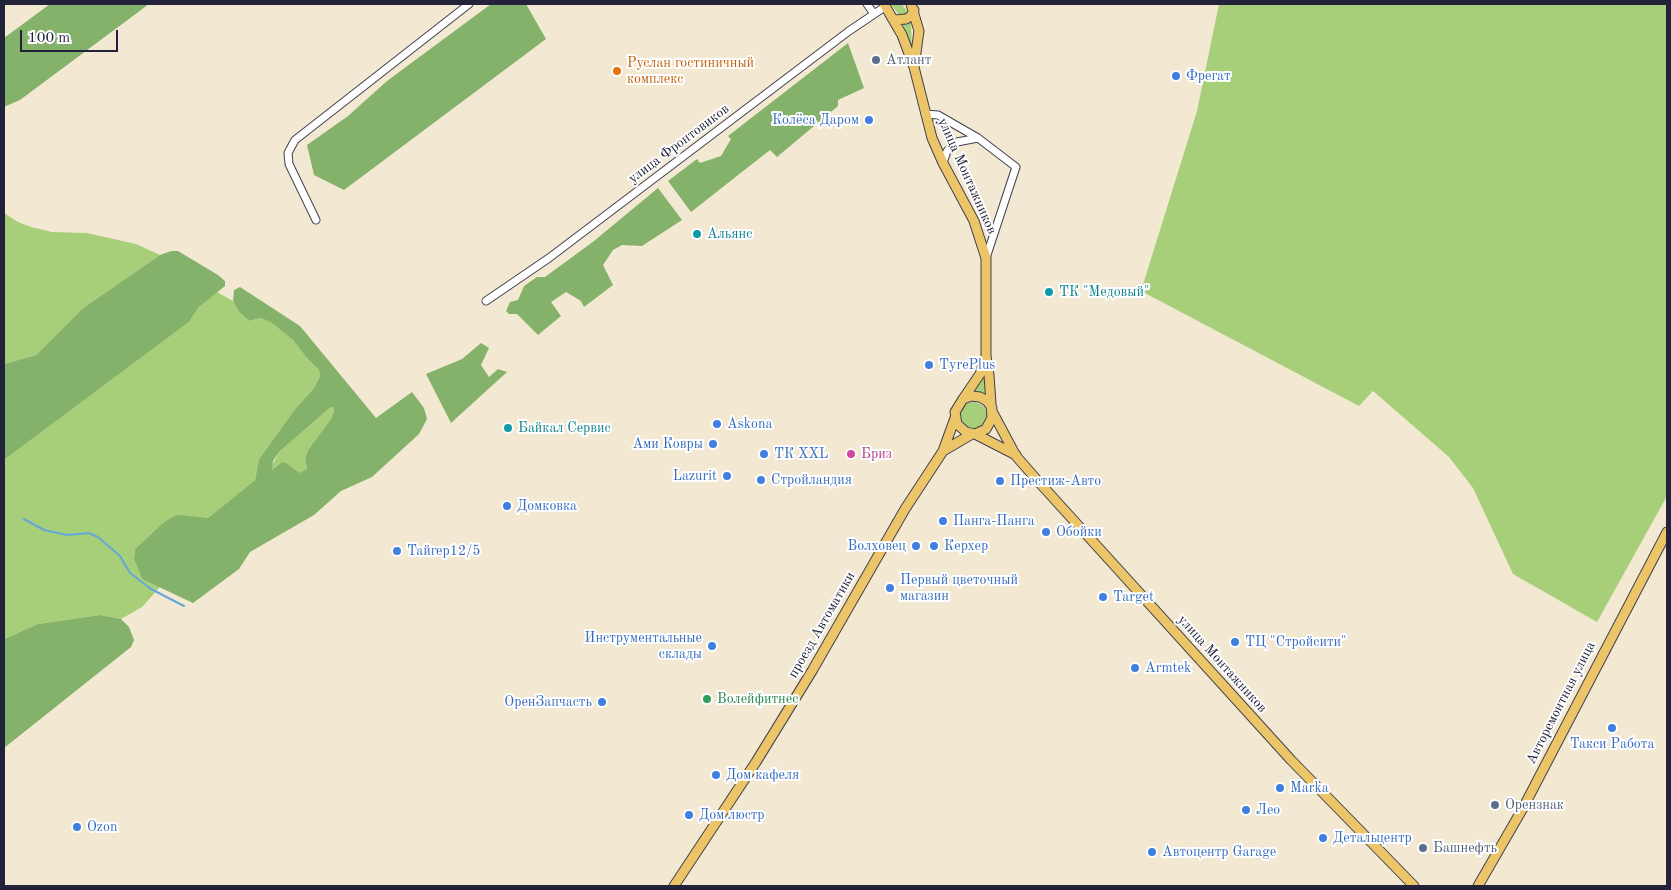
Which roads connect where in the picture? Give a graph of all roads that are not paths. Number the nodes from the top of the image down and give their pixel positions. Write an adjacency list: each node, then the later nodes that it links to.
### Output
1 (469, 4): 11 (street)
2 (867, 4): 5 (street)
3 (885, 5): 5 (street, улица Фронтовиков); 6 (main road, улица Монтажников)
4 (912, 7): 6 (main road); 7 (main road, улица Монтажников)
5 (874, 14): 13 (street, улица Фронтовиков)
6 (895, 20): 7 (main road, улица Монтажников)
7 (914, 67): 8 (main road, улица Монтажников)
8 (925, 114): 9 (street); 10 (main road, улица Монтажников)
9 (978, 138): 10 (street); 12 (street)
10 (943, 163): 12 (main road, улица Монтажников)
11 (316, 220)
12 (986, 258): 14 (main road, улица Монтажников)
13 (486, 301)
14 (986, 356): 15 (main road, улица Монтажников); 16 (main road, улица Монтажников)
15 (963, 399): 16 (main road); 17 (main road)
16 (992, 410): 18 (main road); 20 (main road, улица Монтажников)
17 (955, 418): 18 (main road); 19 (main road, проезд Автоматики)
18 (973, 434): 19 (main road, проезд Автоматики); 20 (main road, улица Монтажников)
19 (944, 451): 22 (main road, проезд Автоматики)
20 (1016, 456): 23 (main road, улица Монтажников)
21 (1667, 532): 24 (main road, Авторемонтная улица)
22 (674, 886)
23 (1414, 886)
24 (1478, 886)

